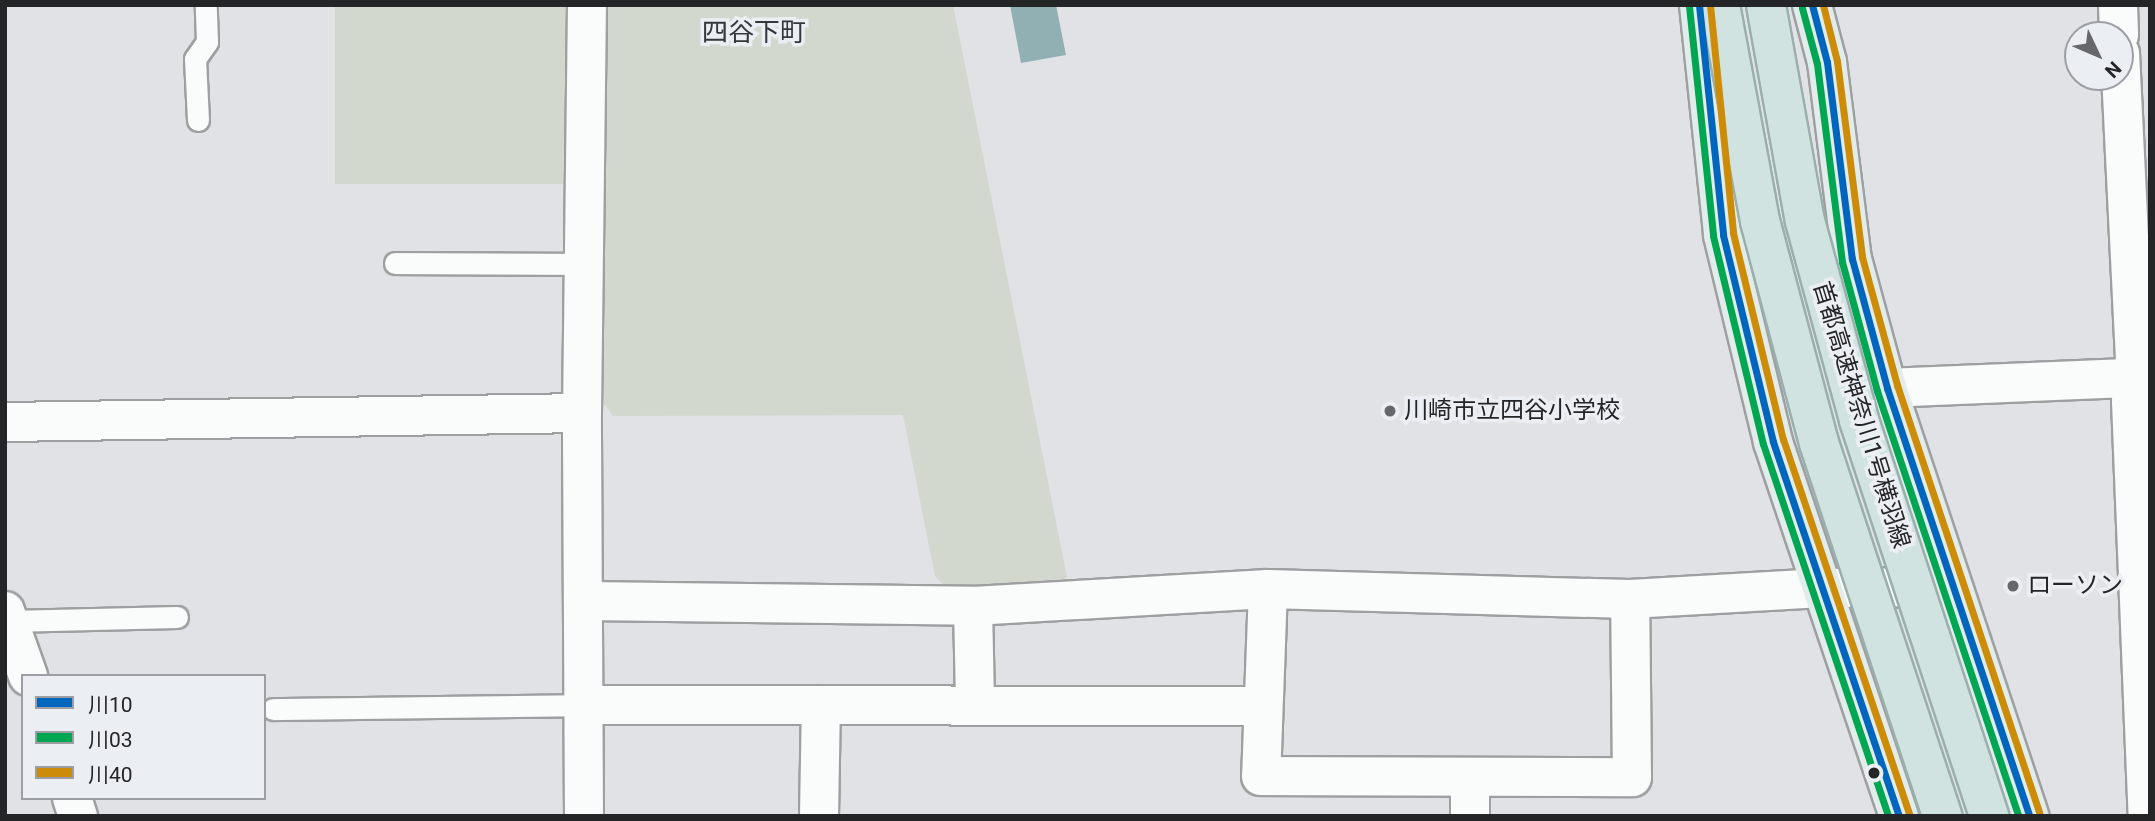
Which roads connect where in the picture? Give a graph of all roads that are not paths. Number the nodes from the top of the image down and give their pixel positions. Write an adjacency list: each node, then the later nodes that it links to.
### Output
1 (206, 5): 8 (lane)
2 (587, 5): 11 (street)
3 (1699, 5): 17 (main road)
4 (1720, 5): 35 (highway, 首都高速神奈川1号横羽線, bridge)
5 (1766, 5): 36 (highway, 首都高速神奈川1号横羽線, bridge)
6 (1812, 5): 13 (main road)
7 (2127, 91): 9 (street)
8 (198, 120)
9 (2137, 148): 12 (street)
10 (395, 263): 11 (lane)
11 (584, 264): 14 (street)
12 (2143, 378): 13 (street); 38 (street)
13 (1887, 388): 16 (main road)
14 (582, 413): 15 (street); 20 (street)
15 (5, 422)
16 (1953, 587): 17 (street); 37 (main road)
17 (1822, 588): 19 (street); 34 (main road)
18 (1268, 589): 19 (street); 21 (street); 28 (street)
19 (1630, 599): 30 (street)
20 (585, 601): 21 (street); 25 (street)
21 (973, 606): 27 (street)
22 (7, 616): 23 (lane); 24 (street)
23 (177, 617)
24 (27, 674)
25 (584, 705): 26 (street); 29 (lane); 31 (street)
26 (821, 705): 27 (street); 32 (street)
27 (975, 705): 28 (street)
28 (1263, 706): 30 (street)
29 (274, 709)
30 (1470, 777): 33 (street)
31 (584, 816)
32 (819, 816)
33 (1470, 816)
34 (1899, 816)
35 (1942, 816)
36 (1989, 816)
37 (2029, 816)
38 (2148, 816)

